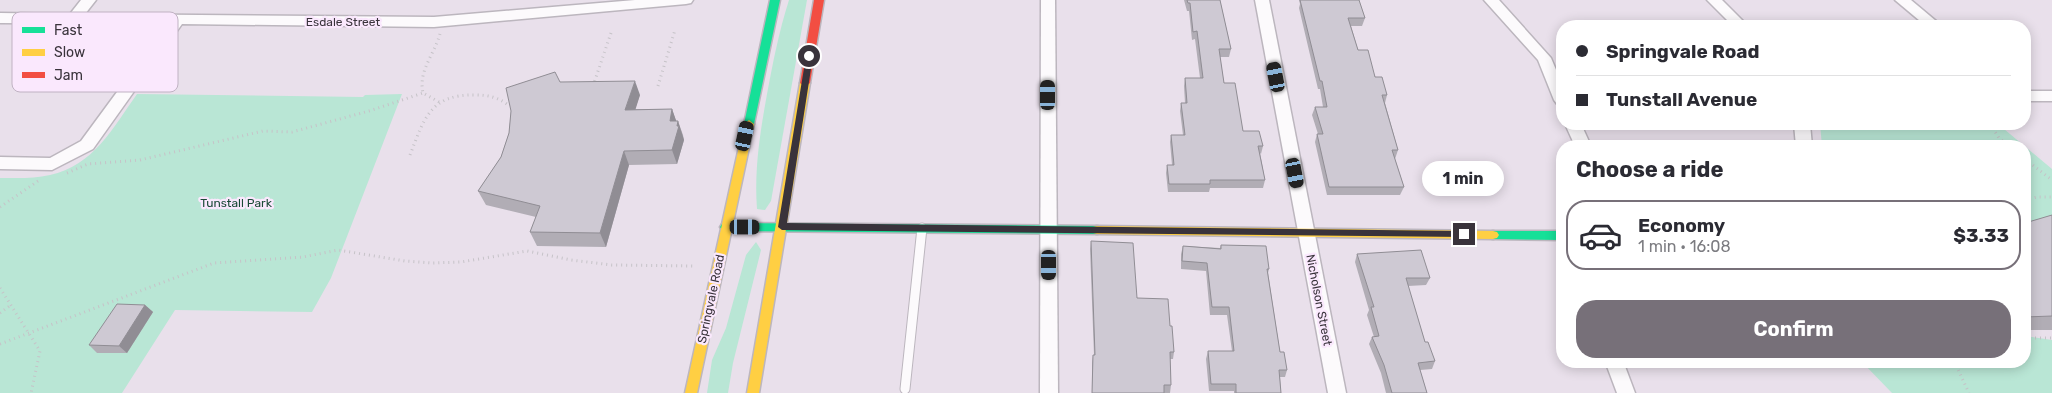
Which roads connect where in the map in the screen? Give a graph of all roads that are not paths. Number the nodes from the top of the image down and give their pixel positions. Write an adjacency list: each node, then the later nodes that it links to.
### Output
1 (89, 0): 10 (street)
2 (686, 0): 13 (street, Esdale Street)
3 (775, 0): 19 (main road, Springvale Road)
4 (818, 0): 20 (main road)
5 (1048, 0): 22 (street)
6 (1262, 0): 23 (street, Nicholson Street)
7 (1491, 0): 14 (street)
8 (1714, 0): 11 (street)
9 (1902, 0): 12 (street)
10 (79, 12)
11 (1735, 20)
12 (1927, 20)
13 (178, 21)
14 (1556, 86)
15 (126, 92): 18 (street)
16 (2031, 96): 17 (street)
17 (2052, 96)
18 (0, 163)
19 (726, 227): 20 (main road); 27 (main road, Springvale Road)
20 (782, 227): 21 (main road); 28 (main road)
21 (922, 228): 22 (main road); 26 (lane)
22 (1049, 229): 23 (main road); 29 (street)
23 (1306, 231): 24 (main road); 30 (street, Nicholson Street)
24 (1556, 236)
25 (1617, 368): 31 (street)
26 (906, 389)
27 (691, 393)
28 (754, 393)
29 (1049, 393)
30 (1338, 393)
31 (1626, 393)

